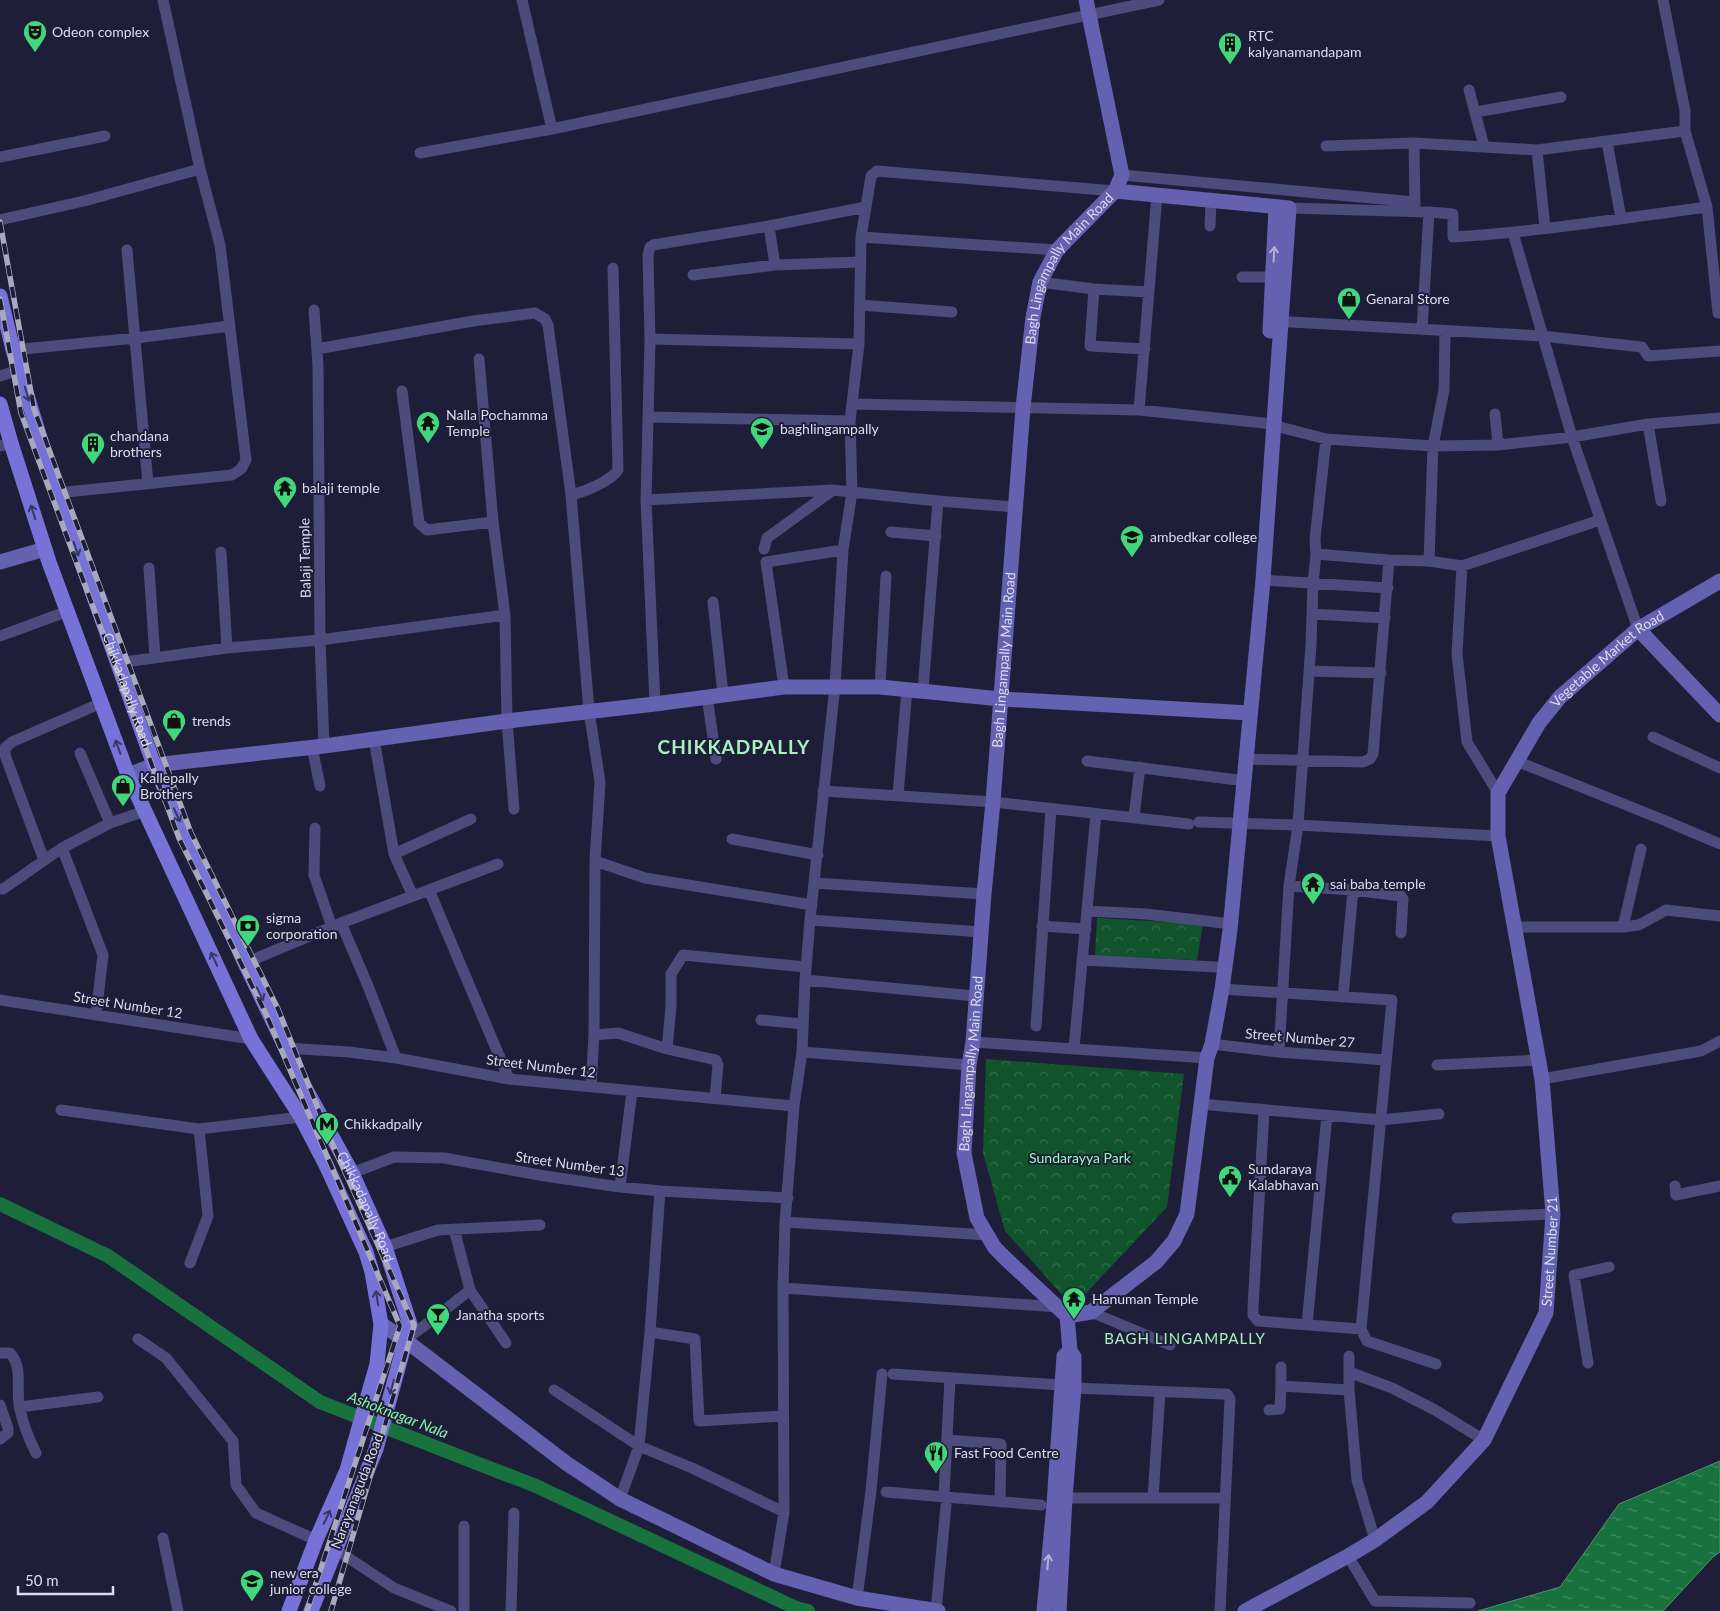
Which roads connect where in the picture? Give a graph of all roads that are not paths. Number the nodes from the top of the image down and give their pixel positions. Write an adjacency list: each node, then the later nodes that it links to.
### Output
1 (163, 0): 20 (street)
2 (522, 0): 10 (street)
3 (1086, 0): 6 (street, Bagh Lingampally Main Road)
4 (1159, 0): 6 (street)
5 (1663, 0): 11 (street)
6 (1089, 15): 10 (street); 21 (street, Bagh Lingampally Main Road)
7 (1469, 90): 9 (street)
8 (1561, 97): 9 (street)
9 (1476, 112): 16 (street)
10 (552, 129): 18 (street)
11 (1685, 131): 13 (street); 28 (street)
12 (105, 136): 19 (street)
13 (1607, 142): 17 (street); 30 (street)
14 (1414, 143): 15 (street); 16 (street); 25 (street)
15 (1326, 146)
16 (1484, 146): 17 (street)
17 (1537, 150): 34 (street)
18 (420, 153)
19 (0, 157)
20 (200, 169): 31 (street); 54 (street)
21 (1122, 175): 22 (street, Bagh Lingampally Main Road); 25 (street)
22 (1115, 191): 23 (street); 26 (street); 38 (street, Bagh Lingampally Main Road)
23 (1157, 195): 24 (street); 47 (street)
24 (1211, 201): 27 (street); 33 (street)
25 (1415, 206): 27 (street); 29 (street)
26 (866, 207): 32 (street); 36 (street)
27 (1283, 207): 44 (street, one-way to 27); 53 (street)
28 (1707, 207): 30 (street); 52 (street)
29 (1429, 212): 35 (street); 55 (street)
30 (1621, 218): 34 (street)
31 (0, 220)
32 (769, 226): 40 (street); 59 (street)
33 (1210, 226)
34 (1545, 228): 35 (street)
35 (1513, 234): 57 (street)
36 (861, 237): 38 (street); 39 (street)
37 (127, 250): 58 (street)
38 (1057, 250): 45 (street, Bagh Lingampally Main Road)
39 (861, 262): 40 (street); 49 (street)
40 (775, 265): 42 (street)
41 (613, 268): 88 (street)
42 (693, 275)
43 (1242, 277): 44 (street)
44 (1273, 277): 53 (street)
45 (1040, 282): 46 (street); 71 (street, Bagh Lingampally Main Road)
46 (1094, 289): 47 (street); 61 (street)
47 (1149, 292): 61 (street)
48 (0, 296): 63 (main road, Chikkadapally Road)
49 (860, 305): 51 (street); 60 (street)
50 (314, 310): 62 (street, Balaji Temple)
51 (952, 312)
52 (1718, 313)
53 (1276, 321): 55 (street); 77 (street)
54 (230, 326): 58 (street); 84 (street)
55 (1422, 330): 56 (street)
56 (1445, 332): 57 (street); 83 (street)
57 (1542, 336): 64 (street); 79 (street)
58 (136, 338): 63 (street); 84 (street)
59 (650, 339): 60 (street); 74 (street)
60 (859, 344): 70 (street)
61 (1145, 348): 72 (street)
62 (317, 349): 88 (street); 119 (street, Balaji Temple)
63 (13, 350): 66 (main road, Chikkadapally Road)
64 (1720, 351)
65 (479, 359): 94 (street)
66 (19, 370): 67 (street); 87 (main road, Chikkadapally Road, one-way to 87)
67 (0, 376)
68 (402, 391): 94 (street)
69 (0, 404): 81 (main road, Chikkadapally Road)
70 (852, 404): 71 (street); 76 (street)
71 (1023, 408): 72 (street); 92 (street, Bagh Lingampally Main Road)
72 (1139, 410): 77 (street)
73 (1495, 414): 82 (street)
74 (648, 418): 76 (street); 89 (street)
75 (1720, 418): 78 (street)
76 (850, 421): 86 (street)
77 (1269, 424): 80 (street); 108 (street); 136 (street)
78 (1648, 424): 79 (street); 91 (street)
79 (1572, 437): 82 (street); 93 (street)
80 (1326, 439): 83 (street); 101 (street)
81 (5, 444): 98 (main road, Chikkadapally Road, one-way to 81)
82 (1498, 445): 83 (street)
83 (1433, 446): 103 (street)
84 (148, 484): 87 (street)
85 (833, 490): 86 (street); 89 (street); 97 (street)
86 (852, 492): 90 (street); 99 (street)
87 (57, 493): 122 (main road, Chikkadapally Road, one-way to 122)
88 (571, 495): 135 (street)
89 (646, 500): 134 (street)
90 (938, 501): 92 (street); 96 (street)
91 (1661, 501)
92 (1015, 507): 132 (street, Bagh Lingampally Main Road)
93 (1600, 520): 105 (street); 117 (street)
94 (493, 522): 114 (street)
95 (891, 532): 96 (street)
96 (936, 536): 129 (street)
97 (764, 548)
98 (45, 549): 104 (street); 113 (main road, Chikkadapally Road)
99 (843, 550): 125 (street); 126 (street)
100 (221, 552): 120 (street)
101 (1316, 554): 102 (street); 110 (street)
102 (1389, 560): 103 (street); 111 (street)
103 (1429, 561): 105 (street)
104 (0, 562)
105 (1462, 566): 155 (street)
106 (149, 568): 121 (street)
107 (886, 576): 127 (street)
108 (1263, 580): 110 (street); 136 (street)
109 (1720, 581): 117 (street, Vegetable Market Road)
110 (1313, 584): 111 (street); 115 (street)
111 (1388, 588): 116 (street)
112 (713, 602): 130 (street)
113 (68, 612): 118 (street); 133 (main road, Chikkadapally Road)
114 (505, 614): 119 (street); 138 (street)
115 (1312, 614): 116 (street); 123 (street)
116 (1386, 618): 124 (street)
117 (1638, 629): 137 (street); 147 (street, Vegetable Market Road)
118 (0, 636)
119 (320, 640): 120 (street); 141 (street, Balaji Temple)
120 (227, 648): 121 (street)
121 (155, 658): 122 (street)
122 (117, 663): 148 (main road, Chikkadapally Road)
123 (1309, 671): 124 (street); 146 (street)
124 (1381, 673): 146 (street)
125 (835, 686): 126 (street); 127 (street); 154 (street)
126 (784, 687): 130 (street)
127 (880, 687): 128 (street)
128 (907, 689): 129 (street); 156 (street)
129 (923, 690): 132 (street)
130 (723, 694): 131 (street)
131 (706, 696): 134 (street); 143 (street)
132 (1001, 699): 136 (street); 157 (street, Bagh Lingampally Main Road)
133 (101, 703): 151 (main road, Chikkadapally Road, one-way to 133); 175 (street)
134 (655, 704): 135 (street)
135 (589, 711): 138 (street); 176 (street)
136 (1247, 713): 144 (street); 152 (street)
137 (1720, 715)
138 (507, 721): 140 (street); 158 (street)
139 (1653, 737): 150 (street)
140 (374, 739): 141 (street); 173 (street)
141 (318, 747): 148 (street); 153 (street, Balaji Temple)
142 (80, 753): 165 (street)
143 (716, 758)
144 (1246, 759): 146 (street); 164 (street)
145 (1087, 761): 149 (street)
146 (1302, 761): 166 (street)
147 (1516, 761): 155 (street, Street Number 21); 170 (street)
148 (154, 765): 151 (street); 198 (main road, Chikkadapally Road, one-way to 198)
149 (1140, 767): 152 (street); 162 (street)
150 (1720, 768)
151 (128, 776): 160 (main road, Chikkadapally Road)
152 (1238, 780): 164 (street)
153 (320, 786)
154 (823, 791): 156 (street); 174 (street)
155 (1498, 793): 168 (street, Street Number 21)
156 (898, 795): 157 (street)
157 (993, 802): 159 (street); 183 (street, Bagh Lingampally Main Road)
158 (514, 809)
159 (1051, 809): 161 (street); 191 (street)
160 (144, 811): 165 (street); 212 (main road, Chikkadapally Road, one-way to 160)
161 (1096, 814): 162 (street); 186 (street)
162 (1134, 817): 164 (street)
163 (471, 818): 173 (street)
164 (1236, 822): 166 (street); 189 (street); 202 (street)
165 (110, 823): 171 (street)
166 (1298, 825): 168 (street); 179 (street)
167 (315, 828): 190 (street)
168 (1498, 836): 192 (street, Street Number 21)
169 (732, 839): 174 (street)
170 (1720, 844)
171 (62, 848): 175 (street); 207 (street)
172 (1641, 849): 193 (street)
173 (394, 854): 184 (street)
174 (818, 856): 178 (street)
175 (44, 860): 180 (street)
176 (595, 861): 185 (street); 211 (street)
177 (498, 864): 181 (street)
178 (814, 883): 183 (street); 185 (street)
179 (1289, 886): 182 (street); 203 (street)
180 (0, 889)
181 (429, 890): 184 (street); 226 (street)
182 (1353, 890): 196 (street); 205 (street)
183 (984, 894): 195 (street, Bagh Lingampally Main Road)
184 (413, 896): 190 (street)
185 (812, 905): 188 (street)
186 (1087, 911): 189 (street); 194 (street)
187 (1720, 916): 193 (street)
188 (810, 920): 195 (street); 199 (street)
189 (1223, 923): 200 (street)
190 (337, 925): 198 (street); 221 (street)
191 (1042, 926): 194 (street); 210 (street)
192 (1514, 927): 193 (street); 223 (street, Street Number 21)
193 (1623, 927)
194 (1086, 929): 197 (street)
195 (982, 932): 204 (street, Bagh Lingampally Main Road)
196 (1401, 934)
197 (1082, 960): 200 (street); 216 (street)
198 (245, 963): 215 (main road, Chikkadapally Road, one-way to 215)
199 (806, 967): 201 (street); 217 (street)
200 (1217, 967): 218 (street)
201 (805, 980): 204 (street); 209 (street)
202 (1222, 989): 203 (street); 218 (street)
203 (1282, 992): 205 (street); 220 (street)
204 (975, 996): 214 (street, Bagh Lingampally Main Road)
205 (1343, 997): 222 (street)
206 (0, 1000): 207 (street, Street Number 12)
207 (96, 1015): 212 (street, Street Number 12)
208 (761, 1020): 209 (street)
209 (803, 1024): 219 (street)
210 (1036, 1026)
211 (594, 1035): 217 (street); 228 (street)
212 (251, 1039): 237 (main road, Chikkadapally Road)
213 (1720, 1041): 227 (street)
214 (973, 1042): 216 (street, Street Number 27); 224 (street, Bagh Lingampally Main Road)
215 (286, 1048): 221 (street, Street Number 12); 240 (main road, Chikkadapally Road)
216 (1074, 1048): 218 (street, Street Number 27)
217 (667, 1049): 230 (street)
218 (1209, 1051): 220 (street, Street Number 27); 231 (street)
219 (802, 1052): 224 (street); 232 (street)
220 (1279, 1052): 222 (street, Street Number 27)
221 (396, 1058): 226 (street, Street Number 12)
222 (1386, 1060): 238 (street)
223 (1539, 1060): 225 (street); 227 (street, Street Number 21)
224 (969, 1065): 251 (street, Bagh Lingampally Main Road)
225 (1437, 1065)
226 (509, 1079): 228 (street, Street Number 12)
227 (1542, 1079): 246 (street, Street Number 21)
228 (590, 1087): 229 (street, Street Number 12)
229 (632, 1091): 230 (street, Street Number 12); 242 (street)
230 (715, 1098): 232 (street, Street Number 12)
231 (1200, 1104): 234 (street); 258 (street)
232 (794, 1106): 245 (street)
233 (61, 1110): 239 (street)
234 (1264, 1111): 236 (street); 260 (street)
235 (1440, 1114): 238 (street)
236 (1327, 1115): 238 (street); 260 (street)
237 (301, 1116): 239 (street); 259 (main road, Chikkadapally Road, one-way to 237)
238 (1381, 1120): 261 (street)
239 (199, 1129): 253 (street)
240 (352, 1173): 242 (street, Street Number 13); 252 (main road, Chikkadapally Road)
241 (1720, 1186): 243 (street)
242 (620, 1187): 244 (street, Street Number 13)
243 (1675, 1190)
244 (660, 1191): 245 (street, Street Number 13); 262 (street)
245 (788, 1198): 248 (street)
246 (1553, 1214): 247 (street); 287 (street, Street Number 21)
247 (1457, 1218)
248 (785, 1222): 251 (street); 255 (street)
249 (540, 1225): 250 (street)
250 (454, 1229): 252 (street); 256 (street)
251 (987, 1235): 257 (street, Bagh Lingampally Main Road)
252 (385, 1247): 264 (main road, Chikkadapally Road)
253 (190, 1263)
254 (1609, 1267): 269 (street)
255 (783, 1288): 257 (street); 284 (street)
256 (470, 1290): 264 (street); 265 (street)
257 (1063, 1312): 258 (street); 275 (street)
258 (1091, 1312): 266 (street)
259 (381, 1324): 264 (street); 270 (main road, Chikkadapally Road)
260 (1307, 1325): 261 (street)
261 (1362, 1329): 271 (street)
262 (650, 1332): 284 (street); 288 (street)
263 (138, 1339): 302 (street)
264 (405, 1340): 294 (street); 304 (main road, Narayanaguda Road, one-way to 304)
265 (506, 1343)
266 (1170, 1345)
267 (0, 1353): 282 (street)
268 (1349, 1356): 273 (street)
269 (1588, 1363)
270 (377, 1364): 302 (main road, Narayanaguda Road, one-way to 270)
271 (1436, 1364)
272 (1280, 1368): 276 (street)
273 (1349, 1372): 278 (street); 287 (street)
274 (950, 1378): 275 (street); 286 (street); 307 (street)
275 (1068, 1386): 279 (street); 291 (street); 316 (street, one-way to 275)
276 (1281, 1386): 278 (street); 283 (street)
277 (554, 1390): 288 (street)
278 (1349, 1390): 303 (street)
279 (1160, 1392): 292 (street); 293 (street)
280 (98, 1397): 282 (street)
281 (0, 1405): 285 (street)
282 (19, 1407): 289 (street)
283 (1269, 1410)
284 (783, 1416): 298 (street)
285 (0, 1439)
286 (947, 1440): 295 (street); 296 (street)
287 (1484, 1440): 303 (street, Street Number 21)
288 (639, 1446): 294 (street); 298 (street)
289 (36, 1453)
290 (886, 1492): 295 (street)
291 (1065, 1498): 292 (street); 317 (street)
292 (1153, 1498): 293 (street)
293 (1226, 1498): 318 (street)
294 (620, 1499): 306 (street)
295 (945, 1501): 296 (street); 315 (street)
296 (1000, 1502): 297 (street)
297 (1041, 1505)
298 (784, 1512): 306 (street)
299 (514, 1513): 314 (street)
300 (464, 1526): 313 (street)
301 (163, 1538): 309 (street)
302 (316, 1540): 310 (main road, Narayanaguda Road)
303 (1375, 1540): 305 (street, Street Number 21)
304 (335, 1549): 311 (main road, Narayanaguda Road); 312 (street)
305 (1348, 1556): 308 (street); 319 (street, Street Number 21)
306 (774, 1574): 307 (street)
307 (857, 1598): 315 (street)
308 (1470, 1604)
309 (178, 1611)
310 (289, 1611)
311 (311, 1611)
312 (451, 1611)
313 (464, 1611)
314 (511, 1611)
315 (937, 1611)
316 (1044, 1611)
317 (1059, 1611)
318 (1220, 1611)
319 (1245, 1611)

